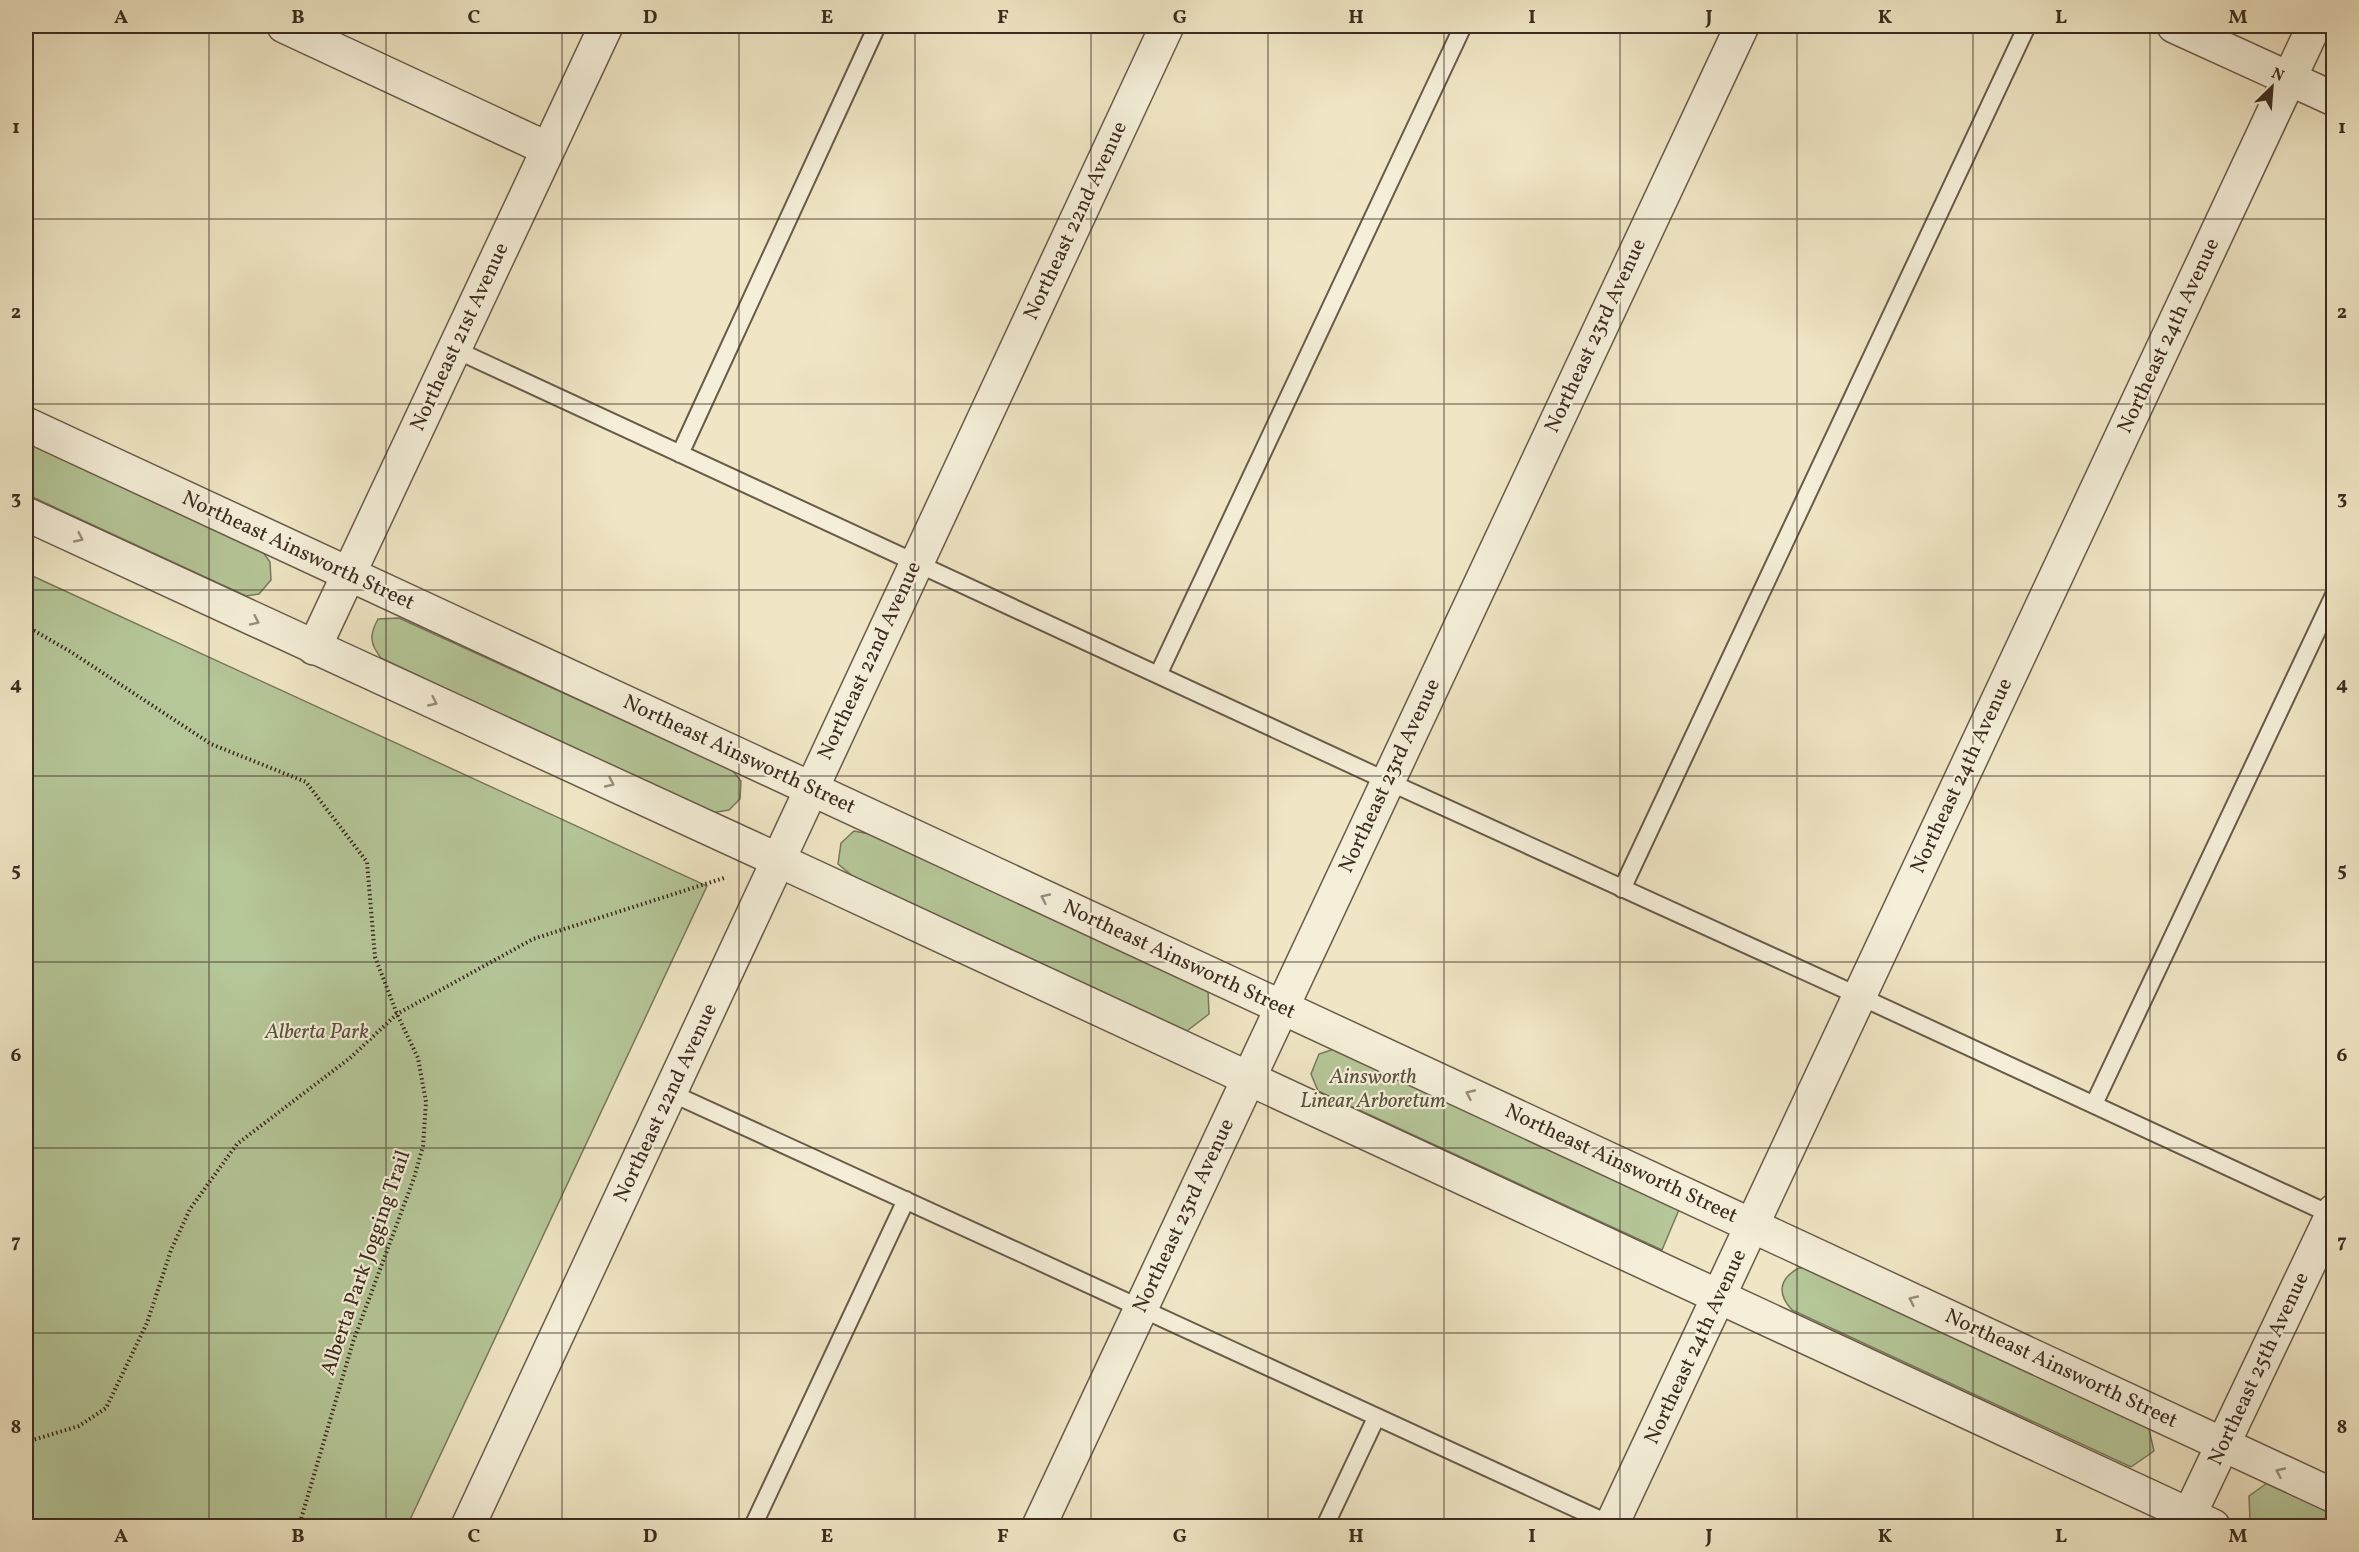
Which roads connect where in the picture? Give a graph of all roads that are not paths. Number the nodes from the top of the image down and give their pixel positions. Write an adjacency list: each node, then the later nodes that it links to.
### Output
1 (284, 26): 12 (street)
2 (606, 26): 12 (street, Northeast 21st Avenue)
3 (878, 26): 15 (lane)
4 (1167, 26): 17 (street, Northeast 22nd Avenue)
5 (1463, 26): 21 (lane)
6 (1742, 26): 22 (street, Northeast 23rd Avenue)
7 (2027, 26): 25 (lane)
8 (2174, 26): 10 (street)
9 (2314, 26): 10 (street, Northeast 24th Avenue)
10 (2289, 79): 11 (street); 26 (street, Northeast 24th Avenue)
11 (2334, 99)
12 (548, 149): 13 (street, Northeast 21st Avenue)
13 (454, 349): 15 (lane); 18 (street, Northeast 21st Avenue)
14 (26, 424): 18 (street, Northeast Ainsworth Street)
15 (680, 454): 17 (lane)
16 (26, 514): 20 (street, one-way to 20)
17 (917, 563): 21 (lane); 23 (street, Northeast 22nd Avenue)
18 (348, 575): 20 (street, Northeast 21st Avenue); 23 (street, Northeast Ainsworth Street)
19 (2334, 595): 30 (lane)
20 (314, 648): 24 (street, one-way to 24)
21 (1158, 675): 22 (lane)
22 (1387, 781): 25 (lane); 27 (street, Northeast 23rd Avenue)
23 (811, 788): 24 (street, Northeast 22nd Avenue); 27 (street, Northeast Ainsworth Street, one-way to 23)
24 (779, 861): 28 (street); 29 (street, Northeast 22nd Avenue)
25 (1622, 889): 26 (lane)
26 (1859, 996): 30 (lane); 33 (street, Northeast 24th Avenue)
27 (1282, 1008): 28 (street, Northeast 23rd Avenue); 33 (street, Northeast Ainsworth Street, one-way to 27)
28 (1247, 1079): 34 (street); 35 (street, Northeast 23rd Avenue)
29 (671, 1093): 31 (lane); 41 (street, Northeast 22nd Avenue)
30 (2094, 1104): 32 (lane)
31 (906, 1200): 35 (lane); 42 (lane)
32 (2333, 1214): 37 (street, Northeast 25th Avenue)
33 (1753, 1225): 34 (street, Northeast 24th Avenue); 37 (street, Northeast Ainsworth Street, one-way to 33)
34 (1718, 1296): 39 (street); 40 (street, Northeast 24th Avenue)
35 (1141, 1307): 36 (lane); 43 (street, Northeast 23rd Avenue)
36 (1376, 1418): 40 (lane); 44 (lane)
37 (2223, 1445): 38 (street, Northeast Ainsworth Street, one-way to 37); 39 (street, Northeast 25th Avenue)
38 (2334, 1496)
39 (2195, 1523)
40 (1612, 1526)
41 (468, 1527)
42 (753, 1527)
43 (1039, 1527)
44 (1325, 1527)

